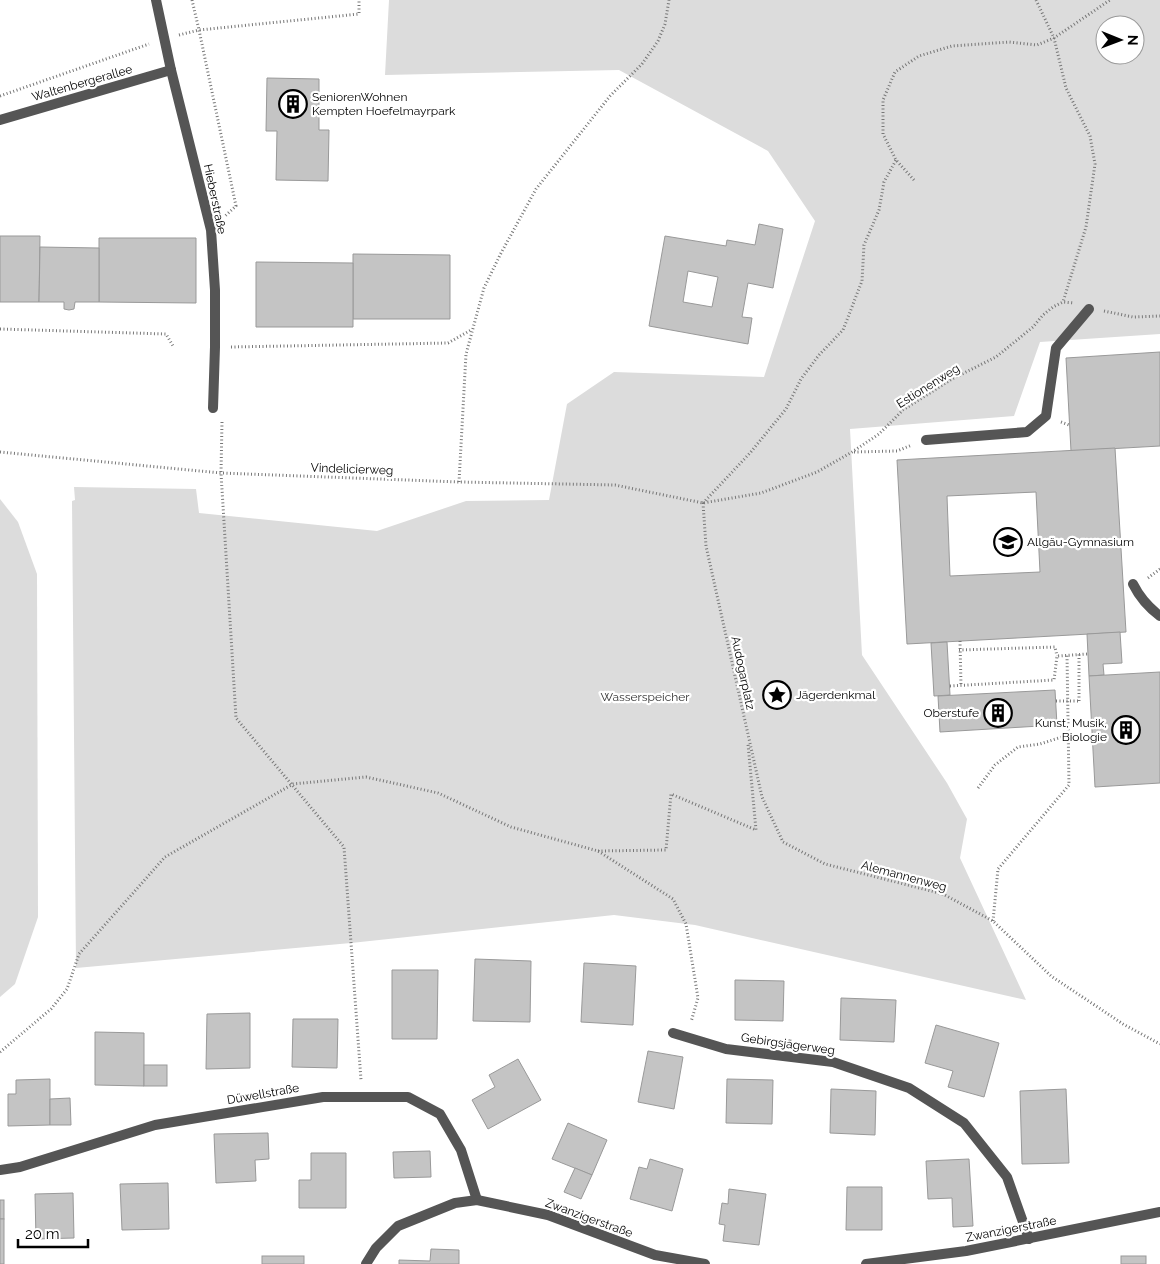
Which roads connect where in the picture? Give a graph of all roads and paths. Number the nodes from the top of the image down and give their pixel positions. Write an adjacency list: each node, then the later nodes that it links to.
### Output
1 (156, 0): 9 (street, Hieberstraße)
2 (192, 0): 7 (path)
3 (359, 0): 7 (path)
4 (669, 0): 20 (path)
5 (1036, 0): 8 (path)
6 (1110, 0): 8 (path)
7 (199, 30): 9 (path); 15 (path)
8 (1054, 38): 13 (path); 16 (path)
9 (164, 39): 10 (street, Hieberstraße); 11 (path)
10 (171, 70): 12 (street, Waltenbergerallee); 15 (street, Hieberstraße)
11 (0, 96)
12 (0, 120)
13 (896, 160): 14 (path); 30 (path)
14 (914, 180)
15 (211, 230): 22 (street, Hieberstraße)
16 (1063, 302): 17 (path); 27 (path, Estionenweg)
17 (1089, 309): 18 (path); 25 (street)
18 (1160, 316)
19 (0, 329): 21 (path)
20 (471, 330): 22 (path); 29 (path)
21 (173, 346)
22 (215, 347): 23 (street, Hieberstraße)
23 (213, 408)
24 (222, 420): 28 (path)
25 (926, 440): 27 (path)
26 (0, 452): 28 (path, Vindelicierweg)
27 (852, 452): 30 (path, Estionenweg)
28 (221, 472): 29 (path, Vindelicierweg); 44 (path)
29 (459, 482): 30 (path, Vindelicierweg)
30 (703, 503): 42 (path, Audogarplatz)
31 (1133, 584): 32 (street)
32 (1160, 616)
33 (960, 641): 34 (path)
34 (959, 650): 38 (path); 40 (path)
35 (1079, 654): 36 (path); 37 (path); 41 (path, bridge)
36 (1088, 654)
37 (1067, 655): 38 (path); 43 (path)
38 (1057, 656): 40 (path)
39 (950, 686): 40 (path)
40 (961, 686)
41 (1056, 701)
42 (746, 729): 46 (path, Audogarplatz); 47 (path)
43 (1068, 735): 45 (path); 48 (path)
44 (293, 784): 47 (path); 52 (path); 53 (path)
45 (978, 788)
46 (783, 842): 48 (path, Alemannenweg)
47 (598, 851): 50 (path)
48 (993, 921): 51 (path, Alemannenweg)
49 (672, 1033): 50 (street, Gebirgsjägerweg)
50 (688, 1037): 57 (street, Gebirgsjägerweg)
51 (1160, 1044)
52 (0, 1052)
53 (362, 1097): 54 (street, Düwellstraße); 55 (street, Düwellstraße)
54 (0, 1170)
55 (477, 1200): 58 (street, Zwanzigerstraße); 59 (street, Zwanzigerstraße)
56 (1160, 1212): 57 (street, Zwanzigerstraße)
57 (1029, 1239): 60 (street, Zwanzigerstraße)
58 (366, 1264)
59 (705, 1264)
60 (866, 1264)

